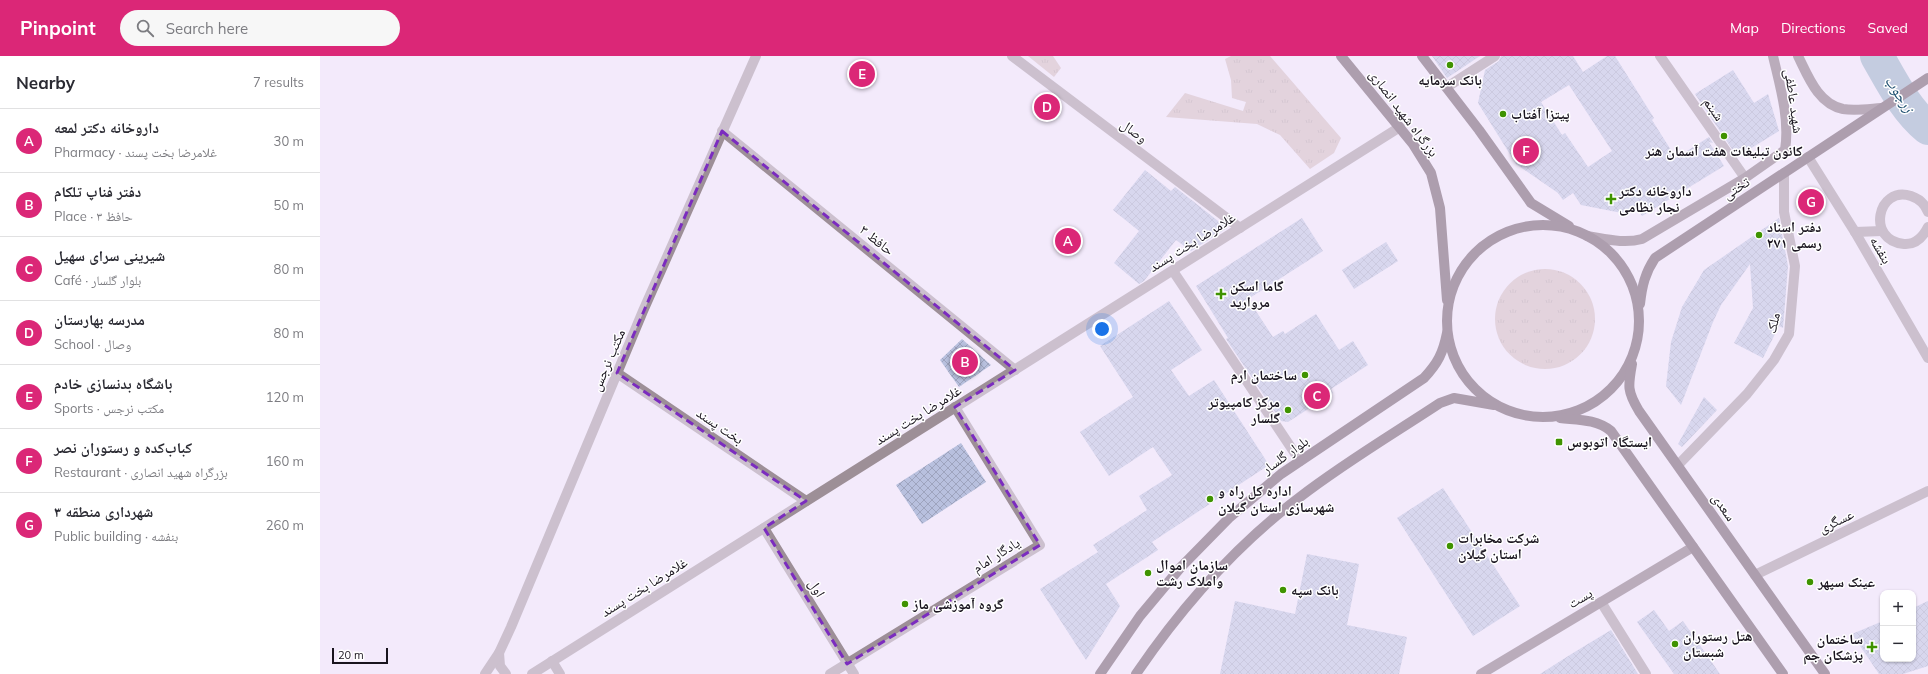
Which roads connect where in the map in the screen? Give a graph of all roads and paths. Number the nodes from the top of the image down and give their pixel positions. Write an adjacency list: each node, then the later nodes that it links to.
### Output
1 (756, 56): 13 (street, مکتب نرجس)
2 (1012, 56): 20 (street, وصال)
3 (1341, 56): 12 (main road, بزرگراه شهید انصاری)
4 (1422, 56): 10 (main road)
5 (1495, 56): 10 (street)
6 (1660, 56): 17 (street, شبنم)
7 (1773, 56): 14 (main road, شهید عاطفی)
8 (1798, 56): 11 (main road, شهید عاطفی)
9 (1927, 78): 11 (main road, تختی)
10 (1447, 87): 23 (main road)
11 (1881, 108): 15 (main road, تختی)
12 (1400, 127): 20 (street, غلامرضا بخت پسند); 25 (main road, بزرگراه شهید انصاری)
13 (722, 131): 30 (street, حافظ ۳); 31 (street, مکتب نرجس)
14 (1785, 150): 17 (main road, تختی)
15 (1808, 157): 16 (main road, تختی); 22 (street, بنفشه)
16 (1784, 173): 26 (main road, تختی); 36 (street, ملک)
17 (1745, 178): 23 (main road, تختی)
18 (1928, 212): 21 (street)
19 (1928, 227): 21 (street)
20 (1240, 228): 24 (street, غلامرضا بخت پسند)
21 (1882, 231): 22 (street)
22 (1855, 232): 29 (street, بنفشه)
23 (1584, 235): 25 (main road); 26 (main road)
24 (1173, 270): 30 (street, غلامرضا بخت پسند); 35 (street)
25 (1448, 310): 27 (main road)
26 (1639, 313): 28 (main road)
27 (1448, 329): 32 (main road); 35 (main road, بلوار گلسار)
28 (1636, 347): 34 (main road); 36 (main road, سعدی)
29 (1928, 358)
30 (1015, 370): 33 (street, غلامرضا بخت پسند)
31 (617, 374): 38 (street, بخت پسند); 43 (street, مکتب نرجس)
32 (1498, 405): 34 (main road); 53 (main road)
33 (956, 407): 38 (street, غلامرضا بخت پسند); 45 (street, یادگار امام)
34 (1546, 417): 40 (main road)
35 (1300, 461): 52 (main road, بلوار گلسار)
36 (1678, 466): 41 (main road, سعدی)
37 (1928, 492): 41 (street, عسگری)
38 (806, 501): 39 (street, غلامرضا بخت پسند)
39 (764, 528): 44 (street, غلامرضا بخت پسند); 45 (street, اول)
40 (1693, 547): 42 (main road, پست); 56 (main road)
41 (1755, 575): 57 (main road, سعدی)
42 (1601, 602): 54 (main road, پست); 55 (street)
43 (499, 653): 46 (street, مکتب نرجس); 47 (street)
44 (552, 661): 48 (street, غلامرضا بخت پسند); 49 (street)
45 (847, 664): 50 (street, یادگار امام); 51 (street, اول)
46 (484, 674)
47 (506, 674)
48 (532, 674)
49 (560, 674)
50 (830, 674)
51 (854, 674)
52 (1100, 674)
53 (1136, 674)
54 (1481, 674)
55 (1646, 674)
56 (1783, 674)
57 (1825, 674)

